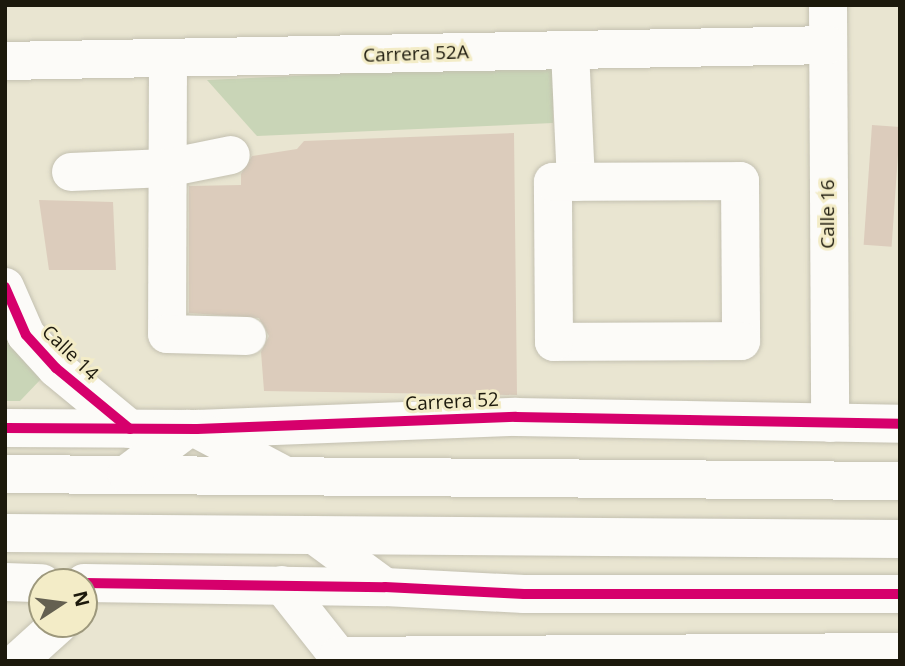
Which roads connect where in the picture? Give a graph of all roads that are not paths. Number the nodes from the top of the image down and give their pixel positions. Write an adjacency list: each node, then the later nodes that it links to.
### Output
1 (828, 5): 2 (street, Calle 16)
2 (828, 44): 3 (street, Carrera 52A); 12 (street, Calle 16)
3 (570, 50): 4 (street, Carrera 52A); 9 (street)
4 (168, 60): 5 (street, Carrera 52A); 7 (street)
5 (5, 61)
6 (231, 155): 7 (street)
7 (167, 168): 8 (street); 11 (street)
8 (71, 172)
9 (576, 181): 9 (street)
10 (5, 287): 15 (street, Calle 14)
11 (247, 336)
12 (830, 423): 13 (street, Carrera 52); 16 (street, Carrera 52)
13 (900, 424)
14 (5, 428): 15 (street, Carrera 52)
15 (130, 429): 16 (street, Carrera 52)
16 (192, 429): 18 (street); 19 (street)
17 (5, 474): 18 (street)
18 (127, 474): 19 (street)
19 (285, 476): 20 (street)
20 (900, 481)
21 (5, 533): 22 (street)
22 (314, 535): 23 (street); 29 (street)
23 (900, 539)
24 (5, 582): 25 (street)
25 (28, 583)
26 (98, 583): 27 (street)
27 (144, 584): 28 (street); 31 (street)
28 (282, 585): 29 (street); 33 (street)
29 (385, 587): 30 (street)
30 (900, 594)
31 (98, 601)
32 (40, 638): 34 (street)
33 (900, 652)
34 (18, 661)

